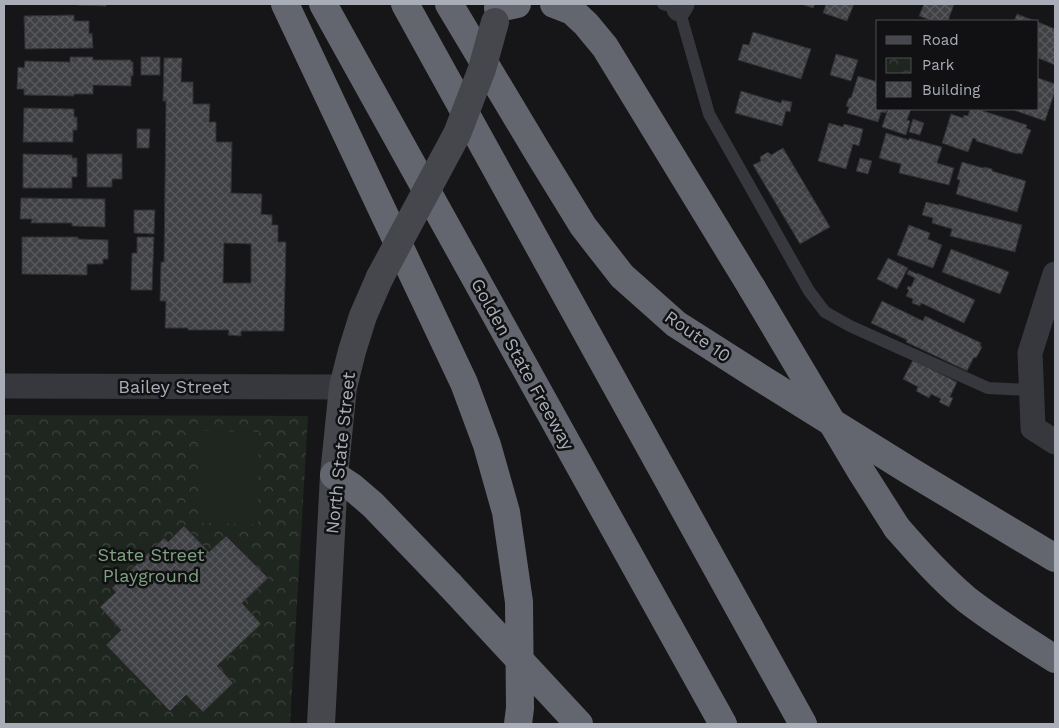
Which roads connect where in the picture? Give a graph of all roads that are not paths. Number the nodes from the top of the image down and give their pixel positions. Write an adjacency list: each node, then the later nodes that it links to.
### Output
1 (285, 4): 19 (highway)
2 (323, 4): 21 (highway, Golden State Freeway)
3 (405, 4): 22 (highway)
4 (449, 4): 16 (highway, Route 10)
5 (554, 4): 9 (highway)
6 (587, 4): 9 (highway)
7 (675, 6): 13 (lane)
8 (502, 9): 12 (main road, North State Street, bridge)
9 (605, 47): 17 (highway, bridge)
10 (1055, 274): 13 (street)
11 (4, 386): 12 (street, Bailey Street)
12 (343, 387): 15 (main road, North State Street)
13 (1031, 390): 14 (street)
14 (1055, 442)
15 (334, 475): 18 (main road, North State Street); 20 (highway, bridge)
16 (1055, 558)
17 (1055, 659)
18 (322, 724)
19 (518, 724)
20 (579, 724)
21 (723, 724)
22 (803, 724)

